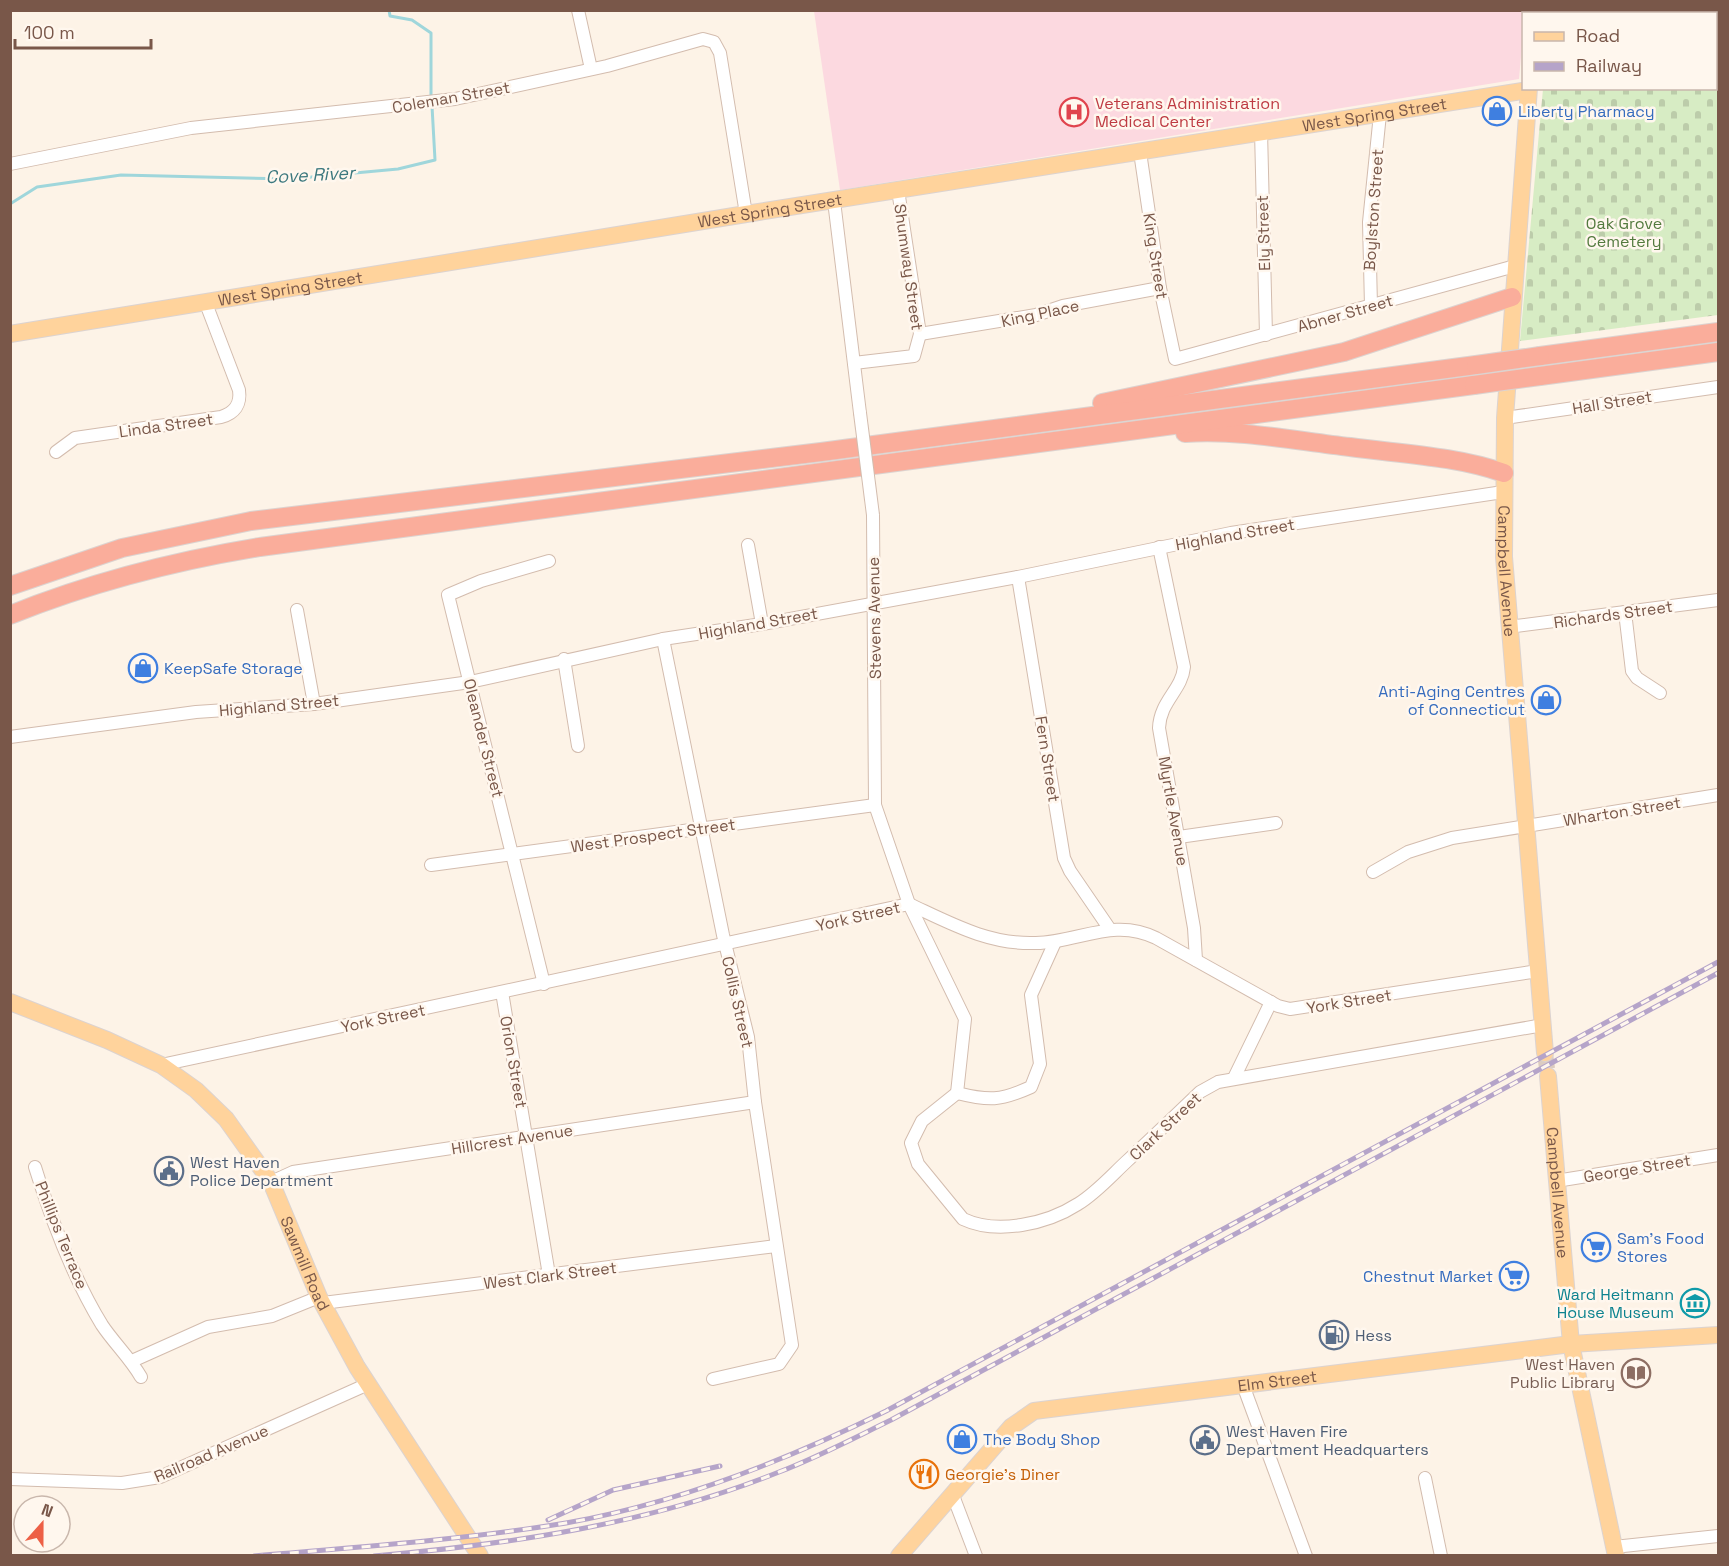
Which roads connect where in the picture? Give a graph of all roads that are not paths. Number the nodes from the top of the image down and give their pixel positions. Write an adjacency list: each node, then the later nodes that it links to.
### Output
1 (578, 10): 2 (street)
2 (591, 69): 8 (street, Coleman Street); 11 (street, Coleman Street)
3 (1522, 90): 5 (main road, West Spring Street)
4 (1528, 90): 12 (main road, Campbell Avenue)
5 (1380, 114): 6 (main road, West Spring Street); 16 (street, Boylston Street)
6 (1260, 131): 7 (main road, West Spring Street); 20 (street, Ely Street)
7 (1140, 152): 9 (main road, West Spring Street); 13 (street, King Street)
8 (10, 164)
9 (898, 190): 10 (main road, West Spring Street); 19 (street, Shumway Street)
10 (834, 201): 11 (main road, West Spring Street); 23 (street, Stevens Avenue)
11 (746, 214): 15 (main road, West Spring Street)
12 (1515, 266): 14 (main road, Campbell Avenue); 16 (street, Abner Street)
13 (1160, 288): 19 (street, King Place); 22 (street, King Street)
14 (1512, 297): 25 (main road, Campbell Avenue); 26 (highway)
15 (205, 302): 18 (main road, West Spring Street); 28 (street, Linda Street)
16 (1371, 306): 20 (street, Abner Street)
17 (1719, 332): 26 (highway, bridge)
18 (10, 334)
19 (920, 334): 23 (street, Shumway Street)
20 (1266, 335): 22 (street, Abner Street)
21 (1719, 352): 27 (highway, bridge)
22 (1175, 359)
23 (854, 363): 37 (street, Stevens Avenue, bridge)
24 (1719, 387): 25 (street, Hall Street)
25 (1505, 418): 29 (main road, Campbell Avenue)
26 (920, 438): 35 (highway)
27 (1018, 446): 29 (highway); 40 (highway)
28 (56, 452)
29 (1504, 473): 30 (main road, Campbell Avenue)
30 (1503, 492): 32 (street, Highland Street); 42 (main road, Campbell Avenue)
31 (748, 545): 41 (street)
32 (1160, 547): 34 (street, Highland Street); 55 (street, Myrtle Avenue)
33 (549, 561): 45 (street, Oleander Street)
34 (1018, 577): 37 (street, Highland Street); 60 (street, Fern Street)
35 (10, 586)
36 (1719, 600): 39 (street, Richards Street)
37 (875, 602): 41 (street, Highland Street); 51 (street, Stevens Avenue)
38 (297, 610): 47 (street)
39 (1625, 612): 42 (street, Richards Street); 46 (street)
40 (10, 615)
41 (762, 624): 43 (street, Highland Street)
42 (1508, 627): 54 (main road, Campbell Avenue)
43 (663, 639): 44 (street, Highland Street); 53 (street, Collis Street)
44 (564, 659): 45 (street, Highland Street); 49 (street)
45 (470, 682): 47 (street, Highland Street); 56 (street, Oleander Street)
46 (1660, 693)
47 (314, 704): 48 (street, Highland Street)
48 (10, 737)
49 (578, 746)
50 (1719, 795): 54 (street, Wharton Street)
51 (875, 805): 53 (street, West Prospect Street); 59 (street, Stevens Avenue)
52 (1276, 823): 55 (street)
53 (702, 827): 56 (street, West Prospect Street); 62 (street, Collis Street)
54 (1526, 827): 58 (street, Wharton Street); 64 (main road, Campbell Avenue)
55 (1179, 837): 63 (street, Myrtle Avenue)
56 (513, 855): 57 (street, West Prospect Street); 65 (street, Oleander Street)
57 (431, 865)
58 (1373, 872)
59 (909, 904): 61 (street, York Street); 62 (street, York Street); 74 (street, Stevens Avenue)
60 (1108, 928): 61 (street, York Street); 63 (street, York Street)
61 (1055, 942): 74 (street)
62 (725, 945): 65 (street, York Street); 75 (street, Collis Street)
63 (1196, 960): 68 (street, York Street)
64 (1538, 971): 68 (street, York Street); 69 (main road, Campbell Avenue)
65 (544, 984): 66 (street, York Street)
66 (502, 992): 71 (street, York Street); 76 (street, Orion Street)
67 (10, 1002): 71 (main road, Sawmill Road)
68 (1271, 1002): 73 (street)
69 (1543, 1025): 70 (main road, Campbell Avenue); 73 (street, Clark Street)
70 (1545, 1053)
71 (160, 1065): 80 (main road, Sawmill Road)
72 (1548, 1076): 79 (main road, Campbell Avenue)
73 (1234, 1078): 74 (street, Clark Street)
74 (957, 1093)
75 (755, 1102): 76 (street, Hillcrest Avenue); 81 (street, Collis Street)
76 (527, 1137): 80 (street, Hillcrest Avenue); 82 (street, Orion Street)
77 (1719, 1155): 79 (street, George Street)
78 (35, 1167): 86 (street, Phillips Terrace)
79 (1556, 1181): 85 (main road, Campbell Avenue)
80 (271, 1182): 83 (main road, Sawmill Road)
81 (776, 1246): 82 (street, West Clark Street); 88 (street, Collis Street)
82 (549, 1275): 83 (street, West Clark Street)
83 (321, 1300): 86 (street); 89 (main road, Sawmill Road)
84 (1719, 1335): 85 (main road, Elm Street)
85 (1571, 1344): 90 (main road, Elm Street); 95 (main road, Campbell Avenue)
86 (132, 1361): 87 (street, Phillips Terrace)
87 (141, 1377)
88 (713, 1379)
89 (368, 1384): 92 (street, Railroad Avenue); 96 (main road, Sawmill Road)
90 (1243, 1385): 93 (main road, Elm Street); 99 (street)
91 (1425, 1478): 100 (street)
92 (10, 1479)
93 (952, 1493): 97 (main road, Elm Street); 98 (street)
94 (1719, 1536): 95 (street)
95 (1615, 1551)
96 (480, 1556)
97 (898, 1556)
98 (976, 1556)
99 (1306, 1556)
100 (1441, 1556)

